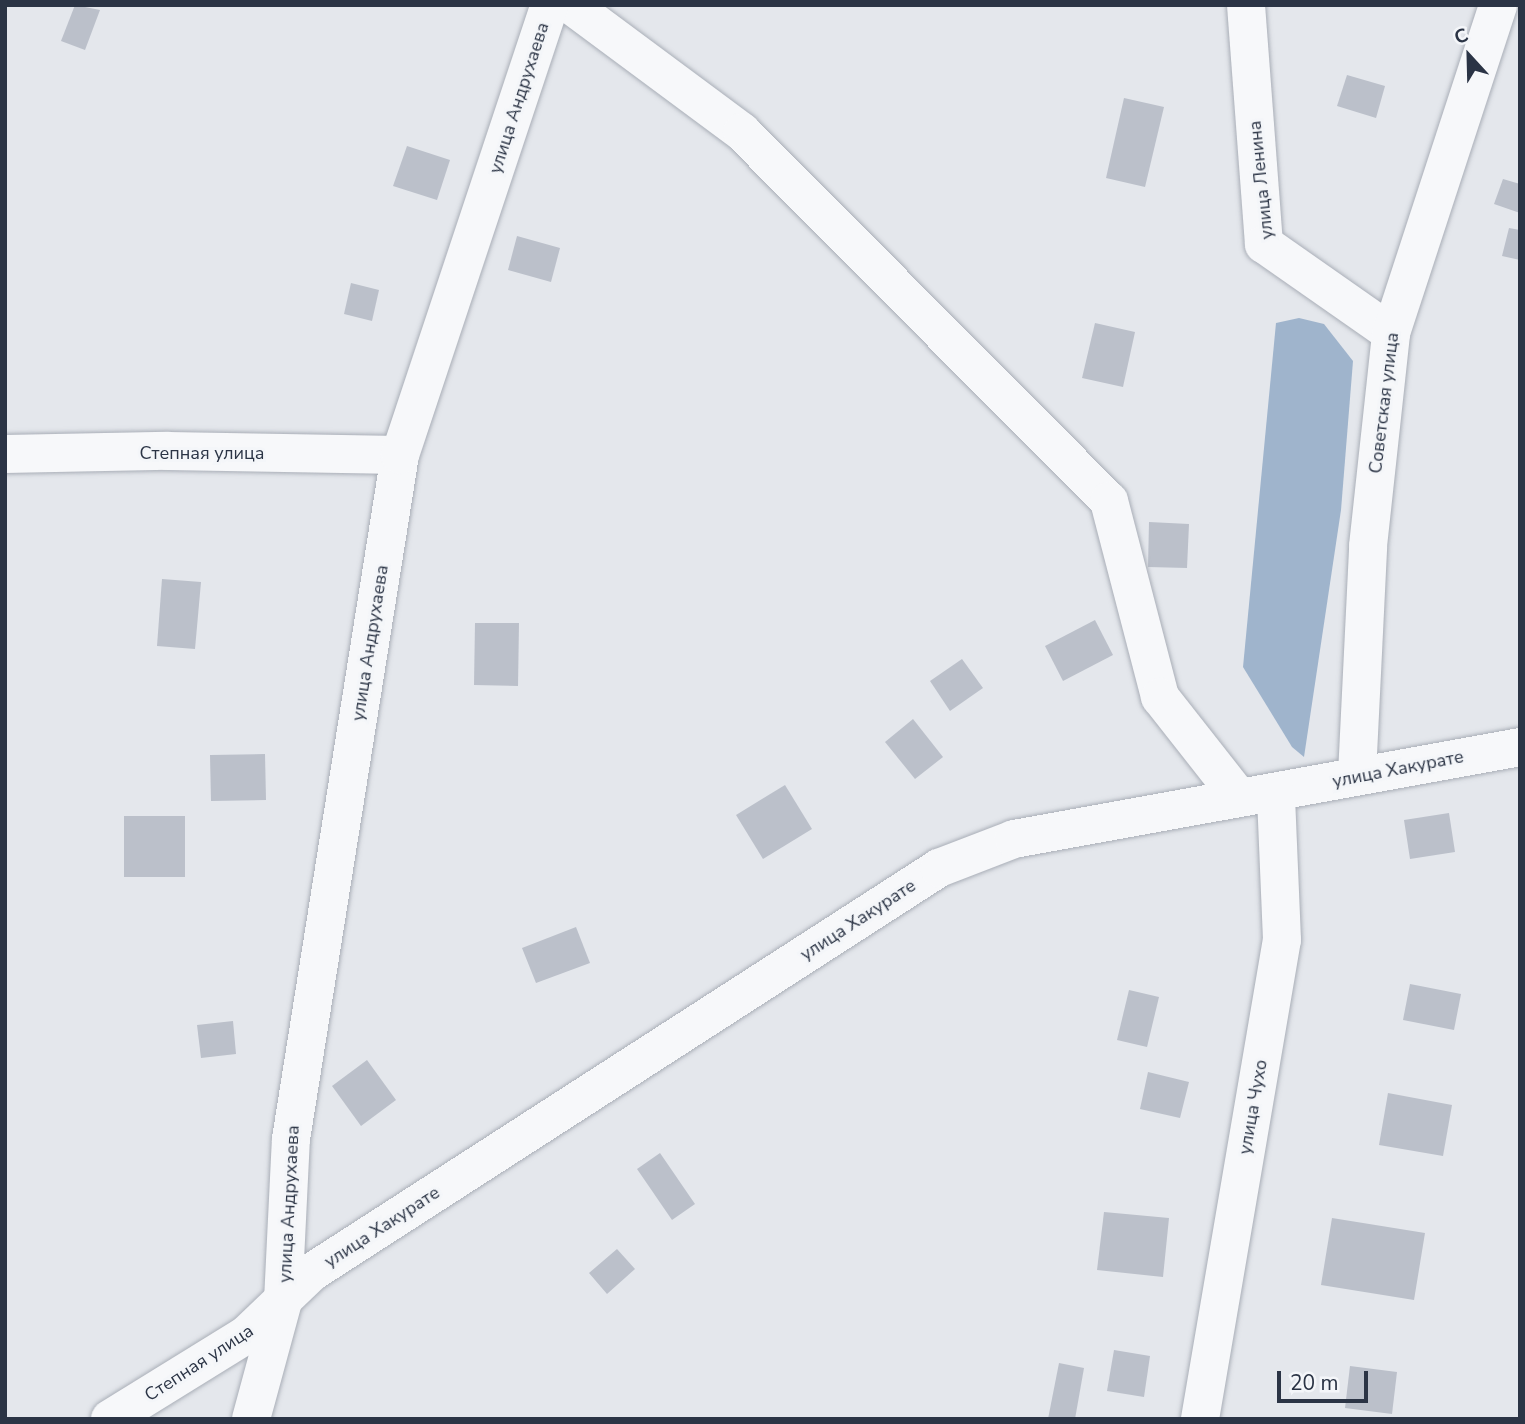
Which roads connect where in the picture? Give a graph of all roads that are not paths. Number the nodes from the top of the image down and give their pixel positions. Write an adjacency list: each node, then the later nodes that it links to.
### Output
1 (550, 5): 7 (street, улица Андрухаева)
2 (571, 5): 11 (street)
3 (1246, 5): 5 (street, улица Ленина)
4 (1498, 5): 5 (street, Советская улица)
5 (1391, 333): 9 (street, Советская улица)
6 (5, 454): 7 (street, Степная улица)
7 (400, 456): 12 (street, улица Андрухаева)
8 (1520, 747): 9 (street, улица Хакурате)
9 (1357, 775): 10 (street, улица Хакурате)
10 (1276, 794): 11 (street, улица Хакурате); 15 (street, улица Чухо)
11 (1238, 796): 12 (street, улица Хакурате)
12 (283, 1301): 13 (street, Степная улица); 14 (street, улица Андрухаева)
13 (110, 1419)
14 (251, 1419)
15 (1200, 1419)

